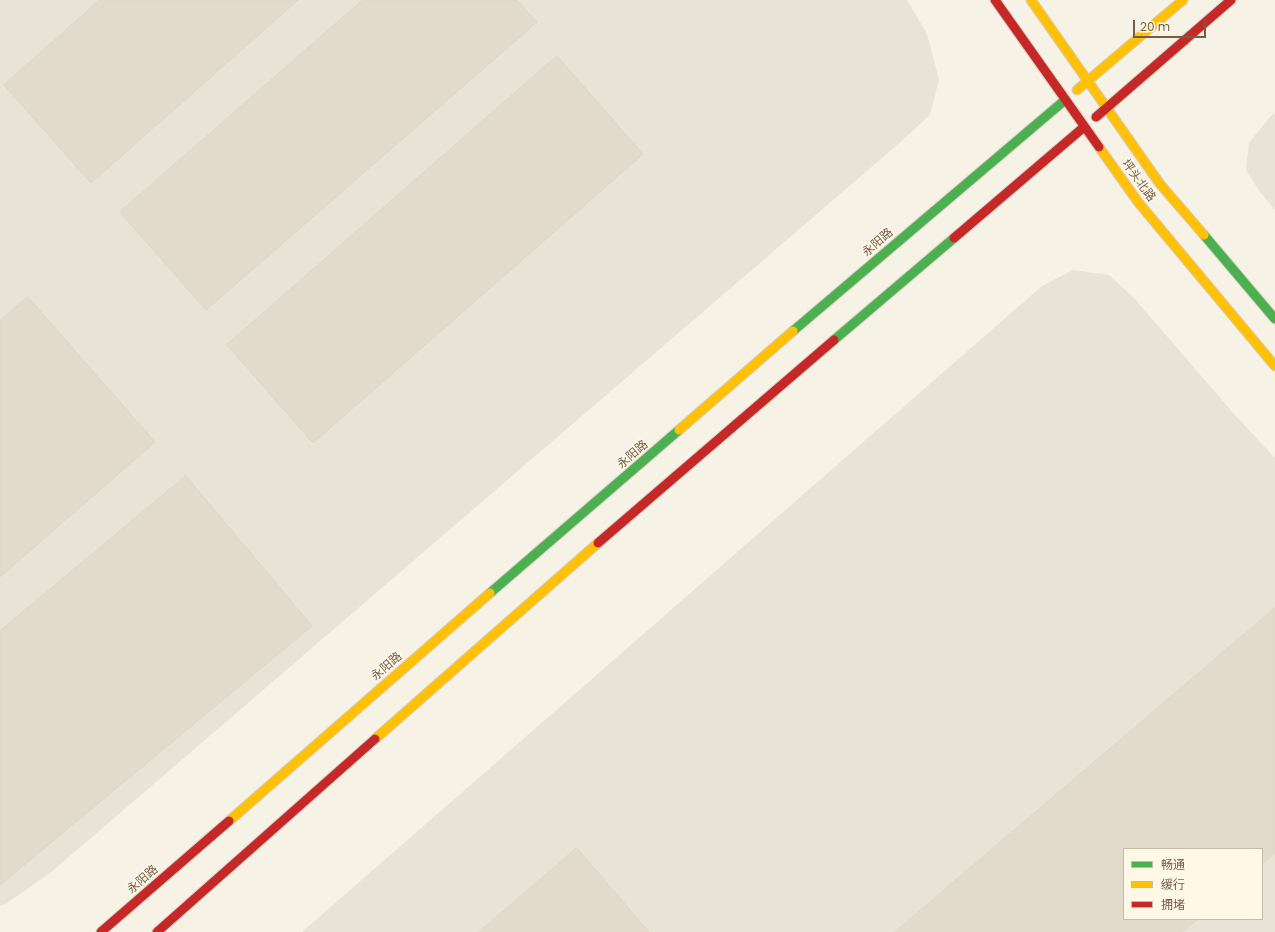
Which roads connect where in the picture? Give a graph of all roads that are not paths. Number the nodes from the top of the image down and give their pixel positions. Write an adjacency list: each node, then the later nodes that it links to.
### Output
1 (995, 0): 6 (main road, 坪头北路)
2 (1031, 0): 5 (main road, 坪头北路)
3 (1183, 0): 5 (main road, 永阳路)
4 (1231, 0): 7 (main road)
5 (1088, 81): 6 (main road, 永阳路); 7 (main road, 坪头北路)
6 (1065, 100): 8 (main road, 坪头北路); 11 (main road, 永阳路)
7 (1106, 108): 8 (main road); 9 (main road, 坪头北路)
8 (1084, 127): 10 (main road, 坪头北路); 12 (main road)
9 (1275, 320)
10 (1275, 366)
11 (101, 932)
12 (157, 932)

